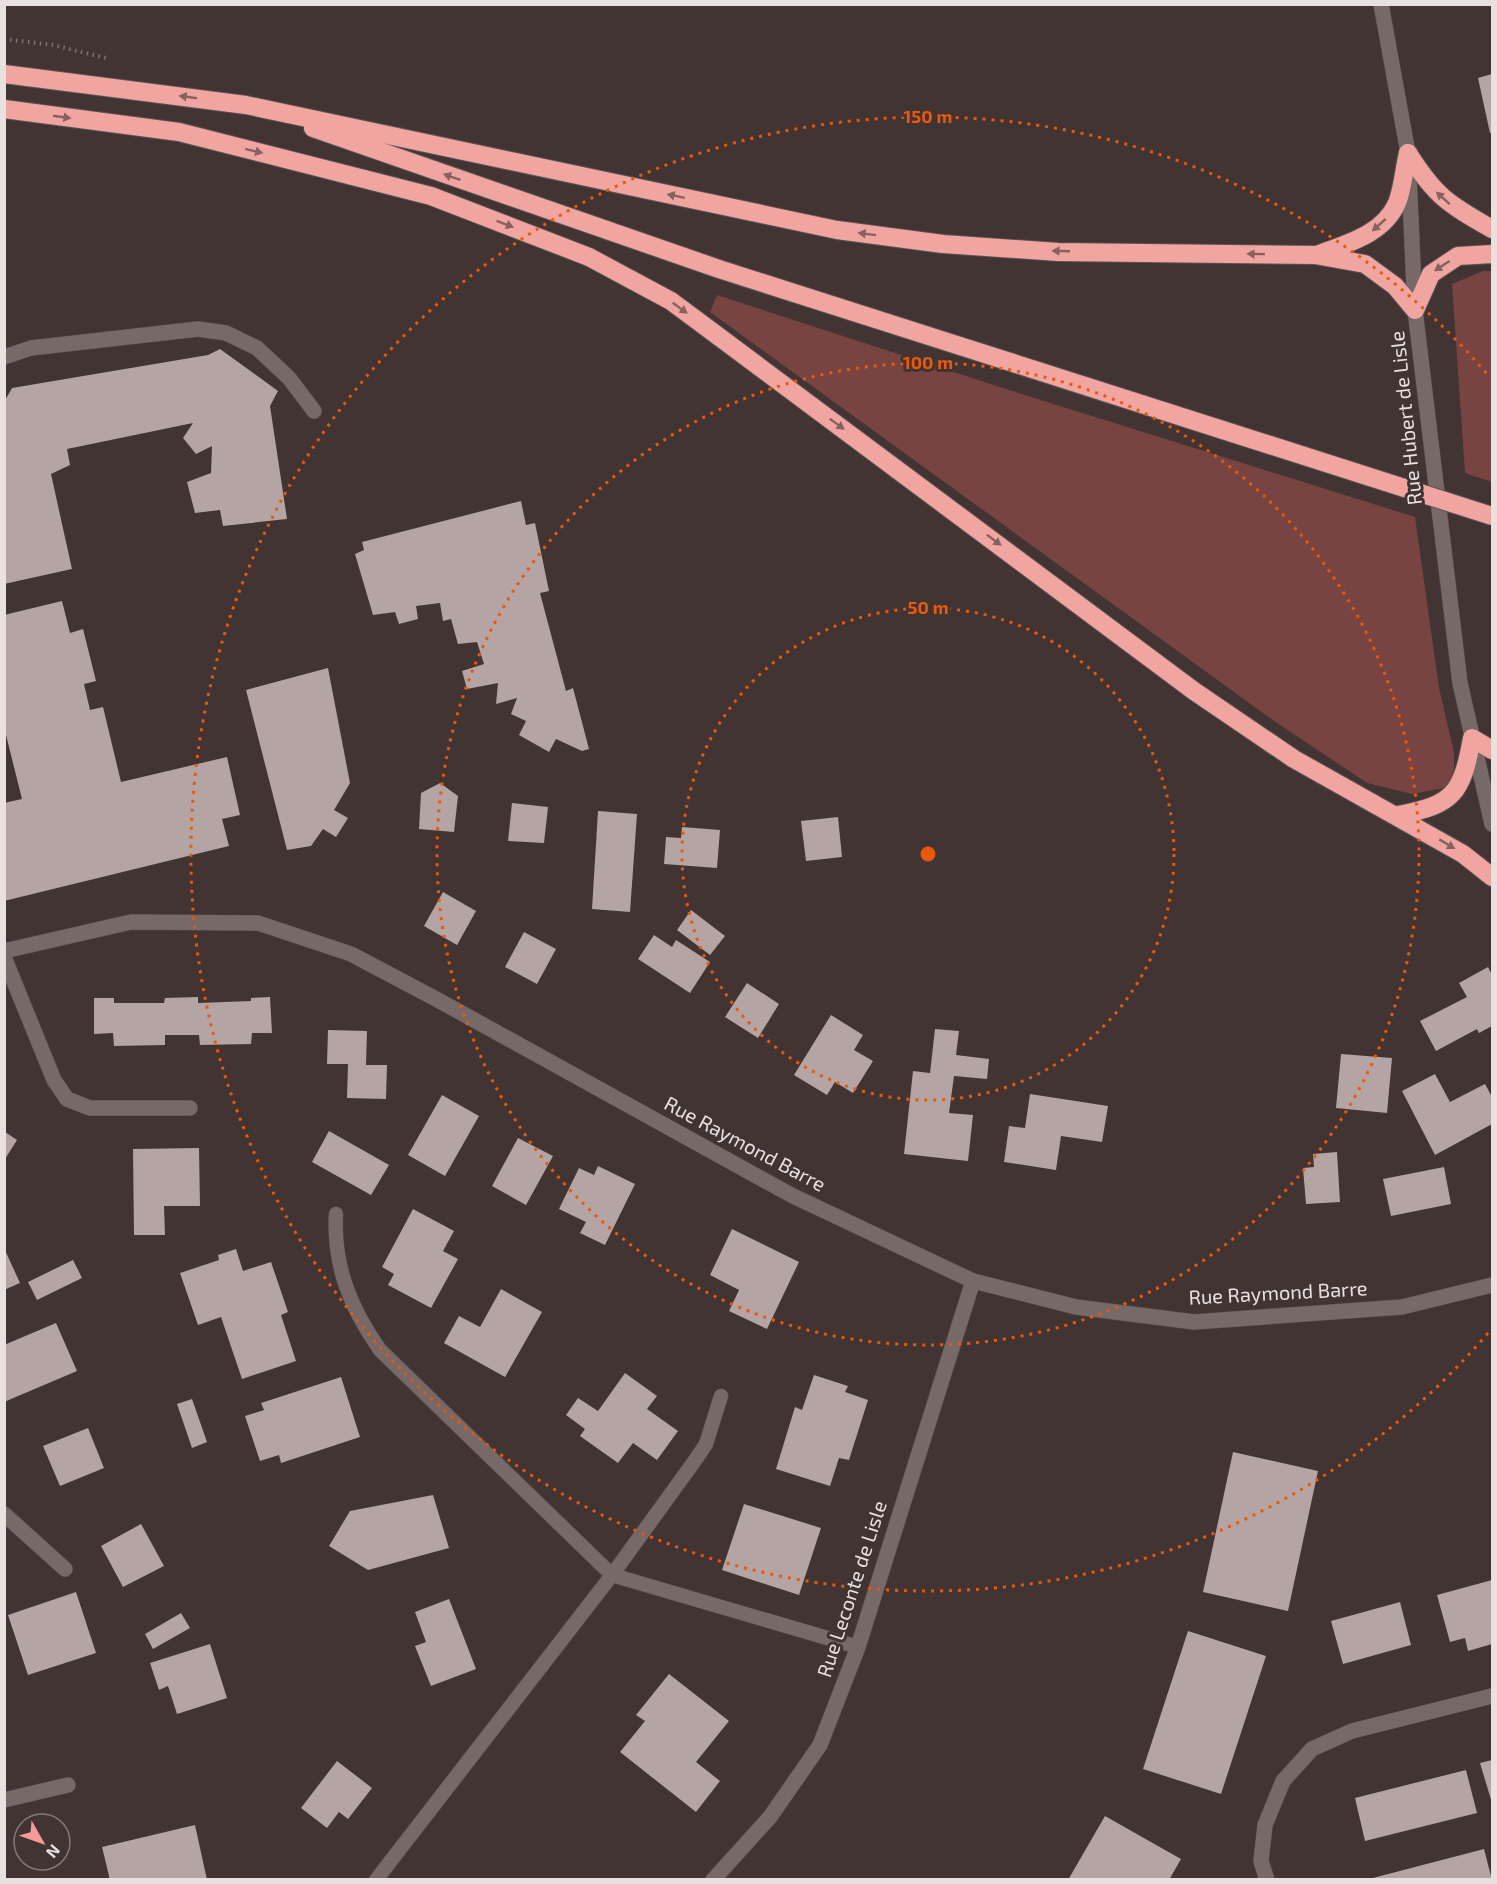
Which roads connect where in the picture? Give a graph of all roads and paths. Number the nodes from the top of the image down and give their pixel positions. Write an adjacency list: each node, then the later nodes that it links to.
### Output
1 (1381, 4): 5 (street, Rue Hubert de Lisle)
2 (4, 74): 3 (highway, one-way to 2)
3 (246, 105): 7 (highway, one-way to 3); 10 (highway, one-way to 3)
4 (4, 109): 6 (highway, one-way to 6)
5 (1408, 153): 8 (highway, one-way to 5); 10 (highway, one-way to 10); 11 (street, Rue Hubert de Lisle)
6 (431, 196): 7 (highway); 17 (highway, one-way to 17)
7 (546, 210): 14 (highway, bridge)
8 (1492, 229)
9 (1492, 254): 11 (highway, one-way to 11)
10 (1315, 255): 11 (highway)
11 (1415, 310): 15 (street, Rue Hubert de Lisle)
12 (4, 357): 13 (street)
13 (314, 411)
14 (1492, 516)
15 (1472, 738): 16 (highway); 17 (highway); 18 (street, Rue Hubert de Lisle)
16 (1492, 750)
17 (1398, 815): 19 (highway, one-way to 19)
18 (1492, 824)
19 (1492, 878)
20 (4, 951): 24 (street, Rue Raymond Barre)
21 (4, 957): 22 (street)
22 (190, 1108)
23 (336, 1214): 29 (lane)
24 (973, 1281): 25 (street, Rue Raymond Barre); 30 (street, Rue Leconte de Lisle)
25 (1492, 1286)
26 (721, 1396): 29 (lane)
27 (4, 1514): 28 (street)
28 (65, 1569)
29 (612, 1575): 30 (lane); 34 (lane)
30 (858, 1647): 35 (street, Rue Leconte de Lisle)
31 (1492, 1696): 36 (street)
32 (68, 1785): 33 (street)
33 (4, 1800)
34 (376, 1880)
35 (713, 1880)
36 (1267, 1880)

